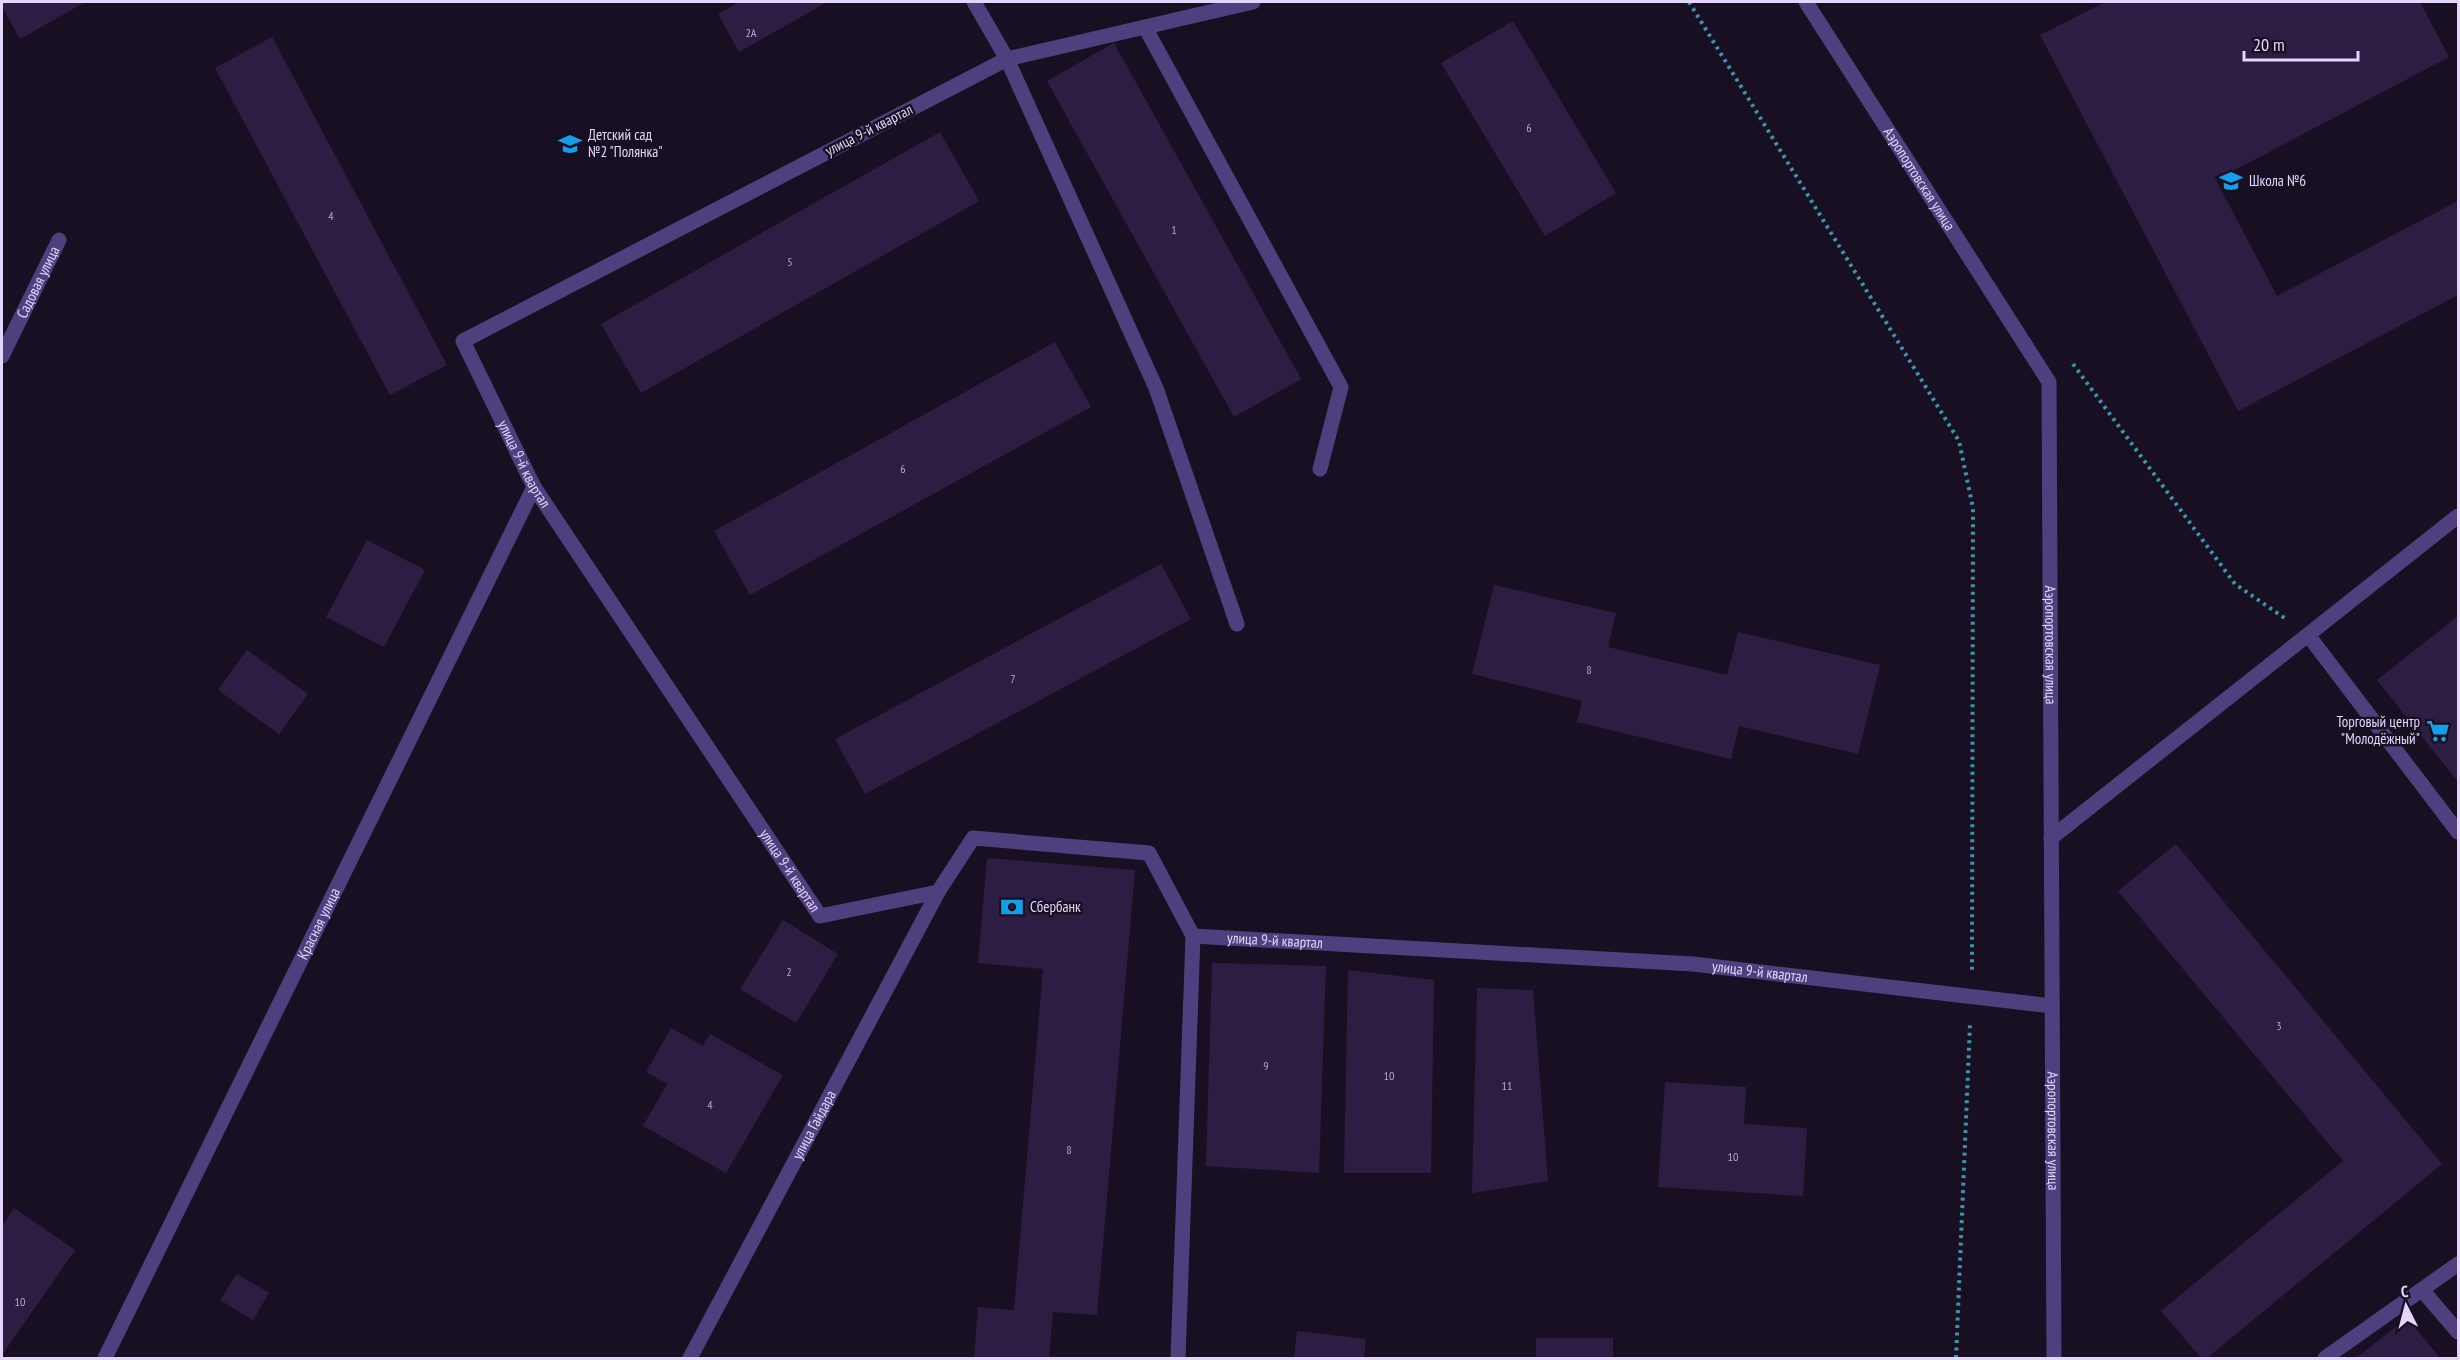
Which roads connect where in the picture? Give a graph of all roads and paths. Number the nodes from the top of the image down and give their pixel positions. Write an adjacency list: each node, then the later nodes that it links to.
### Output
1 (974, 2): 6 (street)
2 (1253, 2): 5 (street)
3 (1689, 2): 19 (path)
4 (1806, 2): 16 (street, Аэропортовская улица)
5 (1145, 27): 6 (street); 10 (street)
6 (1007, 59): 11 (street, улица 9-й квартал); 13 (street)
7 (60, 240): 9 (street, Садовая улица)
8 (2067, 355): 14 (path)
9 (2, 356)
10 (1320, 469)
11 (534, 487): 17 (street, улица 9-й квартал); 24 (street, Красная улица)
12 (2458, 516): 14 (street)
13 (1236, 624)
14 (2308, 634): 15 (street); 16 (street)
15 (2458, 832)
16 (2051, 838): 20 (street, Аэропортовская улица)
17 (938, 892): 18 (street); 25 (street, улица Гайдара)
18 (1193, 936): 19 (street, улица 9-й квартал); 26 (street)
19 (1972, 997): 20 (street, улица 9-й квартал); 27 (path)
20 (2052, 1006): 28 (street, Аэропортовская улица)
21 (2458, 1264): 22 (street)
22 (2422, 1290): 23 (street); 29 (street)
23 (2458, 1332)
24 (105, 1359)
25 (690, 1359)
26 (1178, 1359)
27 (1956, 1359)
28 (2054, 1359)
29 (2325, 1359)

